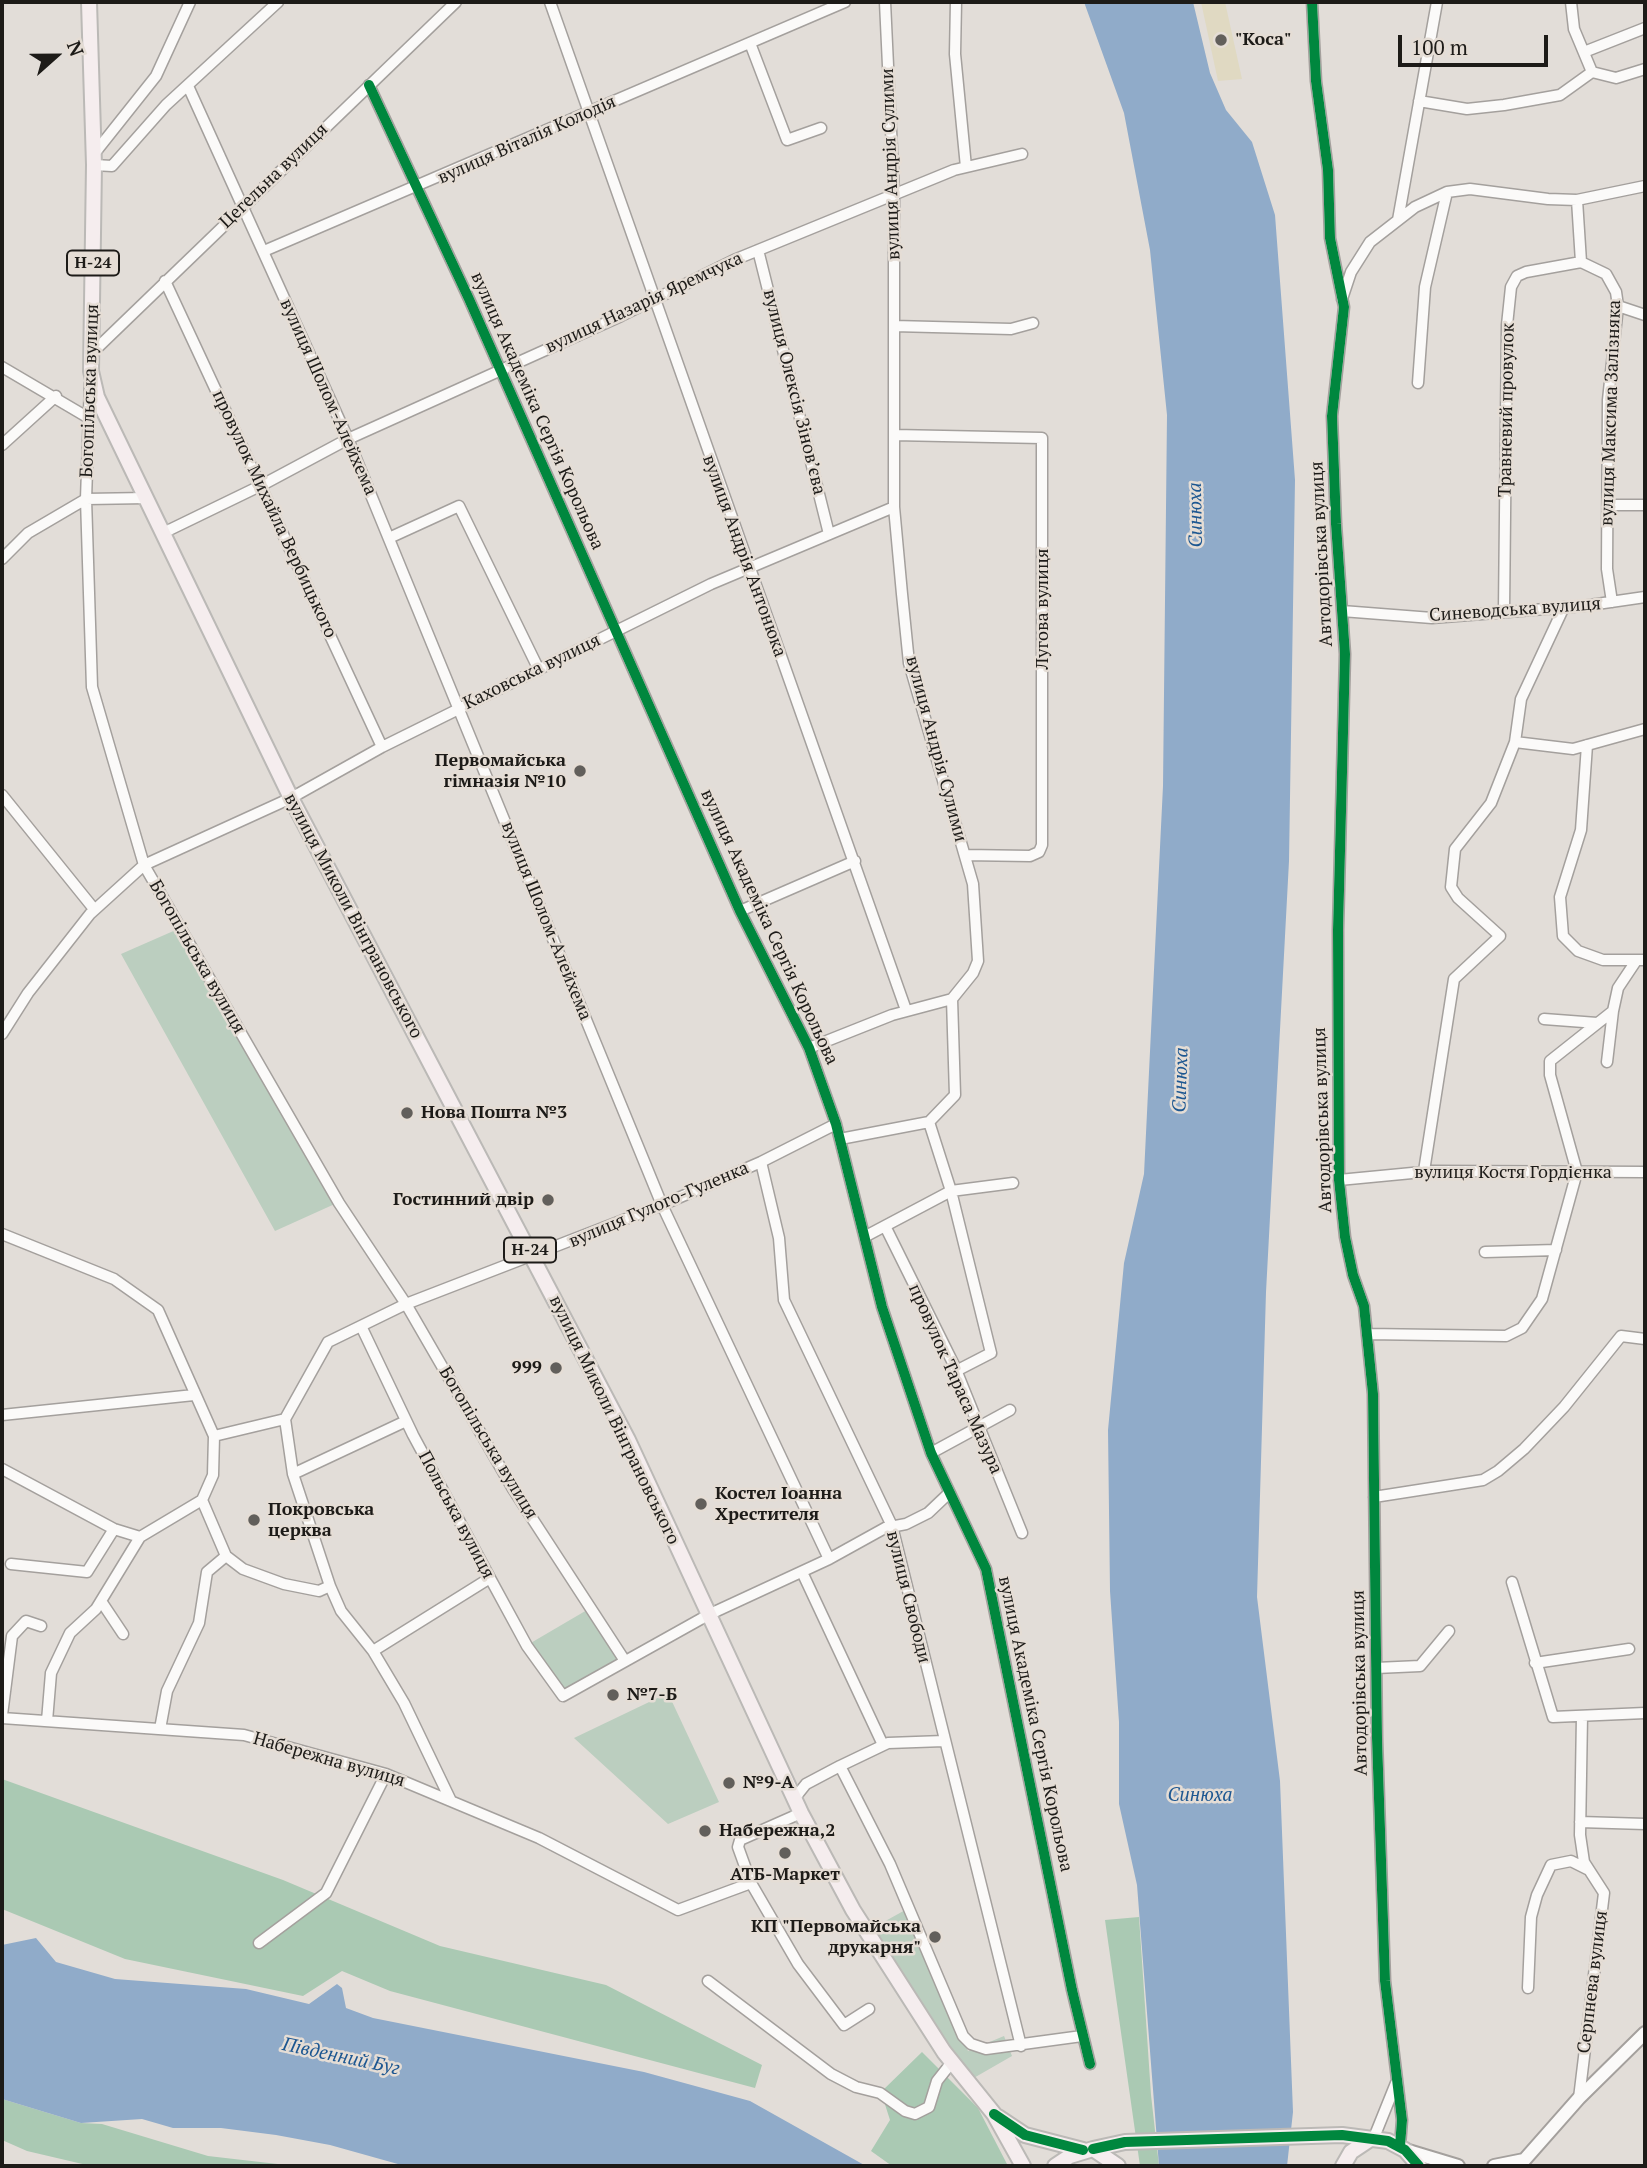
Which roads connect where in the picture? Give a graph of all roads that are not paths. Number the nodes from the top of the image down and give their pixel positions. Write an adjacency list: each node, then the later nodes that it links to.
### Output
1 (89, 2): 23 (main road, Богопільська вулиця / Н-24)
2 (190, 2): 23 (street)
3 (278, 2): 18 (street)
4 (456, 2): 17 (street, Цегельна вулиця)
5 (550, 2): 20 (street, вулиця Андрія Антонюка)
6 (845, 2): 13 (street, вулиця Віталія Колодія)
7 (885, 2): 28 (street, вулиця Андрія Сулими)
8 (956, 2): 24 (street)
9 (1312, 2): 36 (street)
10 (1437, 2): 19 (street)
11 (1571, 2): 14 (street)
12 (1645, 28): 14 (street)
13 (750, 43): 20 (street, вулиця Віталія Колодія); 21 (street)
14 (1584, 52): 16 (street)
15 (1645, 69): 16 (street)
16 (1592, 72): 19 (street)
17 (369, 85): 26 (street, вулиця Академіка Сергія Корольова); 30 (street, Цегельна вулиця)
18 (188, 86): 23 (street); 30 (street, вулиця Шолом-Алейхема)
19 (1419, 101): 31 (street)
20 (588, 112): 26 (street, вулиця Віталія Колодія); 37 (street, вулиця Андрія Антонюка)
21 (821, 128)
22 (1022, 154): 24 (street, вулиця Назарія Яремчука)
23 (94, 160): 42 (main road, Богопільська вулиця / Н-24)
24 (966, 167): 28 (street, вулиця Назарія Яремчука)
25 (1645, 186): 29 (street)
26 (417, 188): 33 (street, вулиця Віталія Колодія); 44 (street, вулиця Академіка Сергія Корольова)
27 (1447, 192): 29 (street); 31 (street, Автодорівська вулиця); 46 (street)
28 (894, 193): 32 (street, вулиця Назарія Яремчука); 41 (street, вулиця Андрія Сулими)
29 (1577, 200): 34 (street)
30 (244, 205): 33 (street, вулиця Шолом-Алейхема); 35 (street, Цегельна вулиця)
31 (1398, 219): 36 (street, Автодорівська вулиця)
32 (758, 250): 37 (street, вулиця Назарія Яремчука); 59 (street, вулиця Олексія Зіновʼєва)
33 (264, 251): 50 (street, вулиця Шолом-Алейхема)
34 (1581, 262): 38 (street, вулиця Максима Залізняка); 67 (street, Травневий провулок)
35 (165, 281): 42 (street, Цегельна вулиця); 52 (street, провулок Михайла Вербицького)
36 (1342, 299): 66 (street, Автодорівська вулиця)
37 (653, 300): 44 (street, вулиця Назарія Яремчука); 62 (street, вулиця Андрія Антонюка)
38 (1618, 306): 39 (street); 56 (street, вулиця Максима Залізняка)
39 (1645, 315)
40 (1033, 323): 41 (street)
41 (894, 326): 49 (street, вулиця Андрія Сулими)
42 (93, 352): 45 (main road, Богопільська вулиця / Н-24)
43 (2, 367): 47 (street)
44 (501, 370): 50 (street, вулиця Назарія Яремчука); 68 (street, вулиця Академіка Сергія Корольова)
45 (92, 371): 48 (street, Богопільська вулиця); 53 (main road, вулиця Миколи Вінграновського / Н-24)
46 (1418, 383)
47 (56, 396): 48 (street); 51 (street)
48 (88, 417): 54 (street, Богопільська вулиця)
49 (894, 435): 57 (street, вулиця Андрія Сулими); 77 (street, Лугова вулиця)
50 (348, 439): 52 (street, вулиця Назарія Яремчука); 60 (street, вулиця Шолом-Алейхема)
51 (2, 445)
52 (262, 485): 58 (street, вулиця Назарія Яремчука); 74 (street, провулок Михайла Вербицького)
53 (146, 498): 54 (street); 58 (main road, вулиця Миколи Вінграновського / Н-24)
54 (86, 499): 61 (street); 79 (street, Богопільська вулиця)
55 (1645, 505): 56 (street)
56 (1608, 506): 64 (street, вулиця Максима Залізняка)
57 (894, 507): 59 (street, Каховська вулиця); 77 (street, вулиця Андрія Сулими)
58 (163, 533): 76 (main road, вулиця Миколи Вінграновського / Н-24)
59 (829, 534): 62 (street, Каховська вулиця)
60 (389, 538): 69 (street); 70 (street, вулиця Шолом-Алейхема)
61 (2, 559)
62 (748, 569): 68 (street, Каховська вулиця); 78 (street, вулиця Андрія Антонюка)
63 (1645, 597): 64 (street, Синеводська вулиця)
64 (1612, 602): 65 (street, Синеводська вулиця)
65 (1564, 607): 67 (street, Синеводська вулиця); 72 (street)
66 (1342, 611): 67 (street, Синеводська вулиця); 98 (street, Автодорівська вулиця)
67 (1504, 611)
68 (615, 631): 69 (street, Каховська вулиця); 81 (street, вулиця Академіка Сергія Корольова)
69 (539, 670): 70 (street, Каховська вулиця)
70 (459, 708): 74 (street, Каховська вулиця); 101 (street, вулиця Шолом-Алейхема)
71 (1645, 729): 73 (street)
72 (1515, 742): 73 (street); 95 (street)
73 (1587, 745): 82 (street)
74 (382, 747): 76 (street, Каховська вулиця)
75 (2, 795): 80 (street)
76 (290, 798): 79 (street, Каховська вулиця); 107 (main road, вулиця Миколи Вінграновського / Н-24)
77 (965, 855): 83 (street, вулиця Андрія Сулими)
78 (855, 861): 81 (street); 84 (street, вулиця Андрія Антонюка)
79 (144, 865): 80 (street, Каховська вулиця); 108 (street, Богопільська вулиця)
80 (94, 909): 88 (street, Каховська вулиця)
81 (740, 911): 89 (street, вулиця Академіка Сергія Корольова)
82 (1640, 960): 85 (street)
83 (952, 999): 84 (street); 91 (street)
84 (906, 1010): 89 (street)
85 (1613, 1011): 87 (street); 90 (street)
86 (1544, 1019): 87 (street)
87 (1597, 1023): 96 (street)
88 (2, 1034)
89 (809, 1048): 92 (street, вулиця Академіка Сергія Корольова)
90 (1607, 1062)
91 (929, 1122): 93 (street); 100 (street)
92 (836, 1124): 93 (street, вулиця Академіка Сергія Корольова); 94 (street, вулиця Гулого-Гуленка)
93 (840, 1139): 104 (street, вулиця Академіка Сергія Корольова)
94 (761, 1163): 101 (street, вулиця Гулого-Гуленка); 126 (street, вулиця Свободи)
95 (1424, 1171): 96 (street, вулиця Костя Гордієнка); 98 (street, вулиця Костя Гордієнка)
96 (1577, 1172): 97 (street, вулиця Костя Гордієнка); 105 (street)
97 (1645, 1172)
98 (1339, 1181): 110 (street, Автодорівська вулиця)
99 (1013, 1183): 100 (street)
100 (951, 1191): 102 (street); 112 (street)
101 (662, 1205): 107 (street, вулиця Гулого-Гуленка); 131 (street, вулиця Шолом-Алейхема)
102 (886, 1226): 104 (street); 112 (street, провулок Тараса Мазура)
103 (2, 1234): 113 (street)
104 (866, 1236): 120 (street, вулиця Академіка Сергія Корольова)
105 (1556, 1250): 106 (street); 110 (street)
106 (1485, 1252)
107 (534, 1257): 108 (street, вулиця Гулого-Гуленка); 138 (main road, вулиця Миколи Вінграновського / Н-24)
108 (406, 1304): 109 (street, вулиця Гулого-Гуленка); 144 (street, Богопільська вулиця)
109 (361, 1326): 116 (street, вулиця Гулого-Гуленка); 117 (street, Польська вулиця)
110 (1367, 1334): 124 (street, Автодорівська вулиця)
111 (1645, 1339): 124 (street)
112 (956, 1371): 118 (street, провулок Тараса Мазура)
113 (194, 1395): 115 (street); 119 (street)
114 (1010, 1410): 118 (street)
115 (2, 1415)
116 (285, 1419): 119 (street); 122 (street)
117 (406, 1421): 122 (street); 134 (street, Польська вулиця)
118 (979, 1428): 120 (street); 128 (street, провулок Тараса Мазура)
119 (214, 1436): 125 (street)
120 (931, 1453): 123 (street, вулиця Академіка Сергія Корольова)
121 (2, 1469): 127 (street)
122 (293, 1474): 136 (street)
123 (948, 1494): 126 (street); 168 (street, вулиця Академіка Сергія Корольова)
124 (1374, 1497): 146 (street, Автодорівська вулиця)
125 (202, 1500): 129 (street); 130 (street)
126 (892, 1526): 131 (street); 152 (street, вулиця Свободи)
127 (114, 1529): 129 (street); 132 (street)
128 (1022, 1533)
129 (141, 1536): 137 (street)
130 (226, 1556): 136 (street); 151 (street)
131 (829, 1559): 133 (street)
132 (12, 1564)
133 (802, 1572): 138 (street); 153 (street)
134 (490, 1578): 143 (street); 144 (street, Польська вулиця)
135 (1512, 1582): 145 (street)
136 (330, 1587): 143 (street)
137 (101, 1601): 141 (street); 150 (street)
138 (708, 1615): 144 (street); 156 (main road, вулиця Миколи Вінграновського / Н-24)
139 (41, 1626): 148 (street)
140 (1449, 1631): 146 (street, Автодорівська вулиця)
141 (123, 1634)
142 (1629, 1649): 145 (street)
143 (373, 1651): 157 (street)
144 (625, 1661)
145 (1535, 1663): 149 (street)
146 (1376, 1668): 172 (street, Автодорівська вулиця)
147 (1645, 1713): 149 (street)
148 (2, 1716): 150 (street, Набережна вулиця)
149 (1582, 1716): 159 (street, Серпнева вулиця)
150 (47, 1721): 151 (street, Набережна вулиця)
151 (160, 1729): 155 (street, Набережна вулиця)
152 (944, 1741): 153 (street); 169 (street, вулиця Свободи)
153 (883, 1745): 154 (street)
154 (840, 1766): 156 (street); 169 (street)
155 (386, 1774): 157 (street, Набережна вулиця); 163 (street)
156 (794, 1799): 158 (main road, вулиця Миколи Вінграновського / Н-24)
157 (451, 1801): 162 (street, Набережна вулиця)
158 (801, 1813): 162 (street); 170 (main road, вулиця Миколи Вінграновського / Н-24)
159 (1580, 1822): 160 (street); 161 (street, Серпнева вулиця)
160 (1645, 1824)
161 (1588, 1870): 165 (street); 173 (street, Серпнева вулиця)
162 (751, 1883): 166 (street)
163 (259, 1943)
164 (708, 1981): 170 (street)
165 (1528, 1987)
166 (869, 2009)
167 (1645, 2033): 173 (street)
168 (1082, 2036): 169 (street); 171 (street, вулиця Академіка Сергія Корольова)
169 (1021, 2046)
170 (952, 2062): 174 (main road, вулиця Миколи Вінграновського / Н-24)
171 (1090, 2064)
172 (1396, 2083): 175 (street, Автодорівська вулиця); 176 (street, Автодорівська вулиця)
173 (1579, 2098): 178 (street)
174 (994, 2114): 177 (main road, вулиця Миколи Вінграновського / Н-24); 179 (main road, вулиця Миколи Вінграновського / Н-24)
175 (1371, 2140): 176 (main road, Н-24); 177 (main road, Н-24); 182 (main road)
176 (1402, 2148): 183 (main road); 184 (street)
177 (1088, 2150): 180 (main road, Н-24); 181 (main road, Н-24)
178 (1521, 2163): 185 (street)
179 (1023, 2166)
180 (1055, 2166)
181 (1118, 2166)
182 (1343, 2166)
183 (1419, 2166)
184 (1458, 2166)
185 (1494, 2166)

